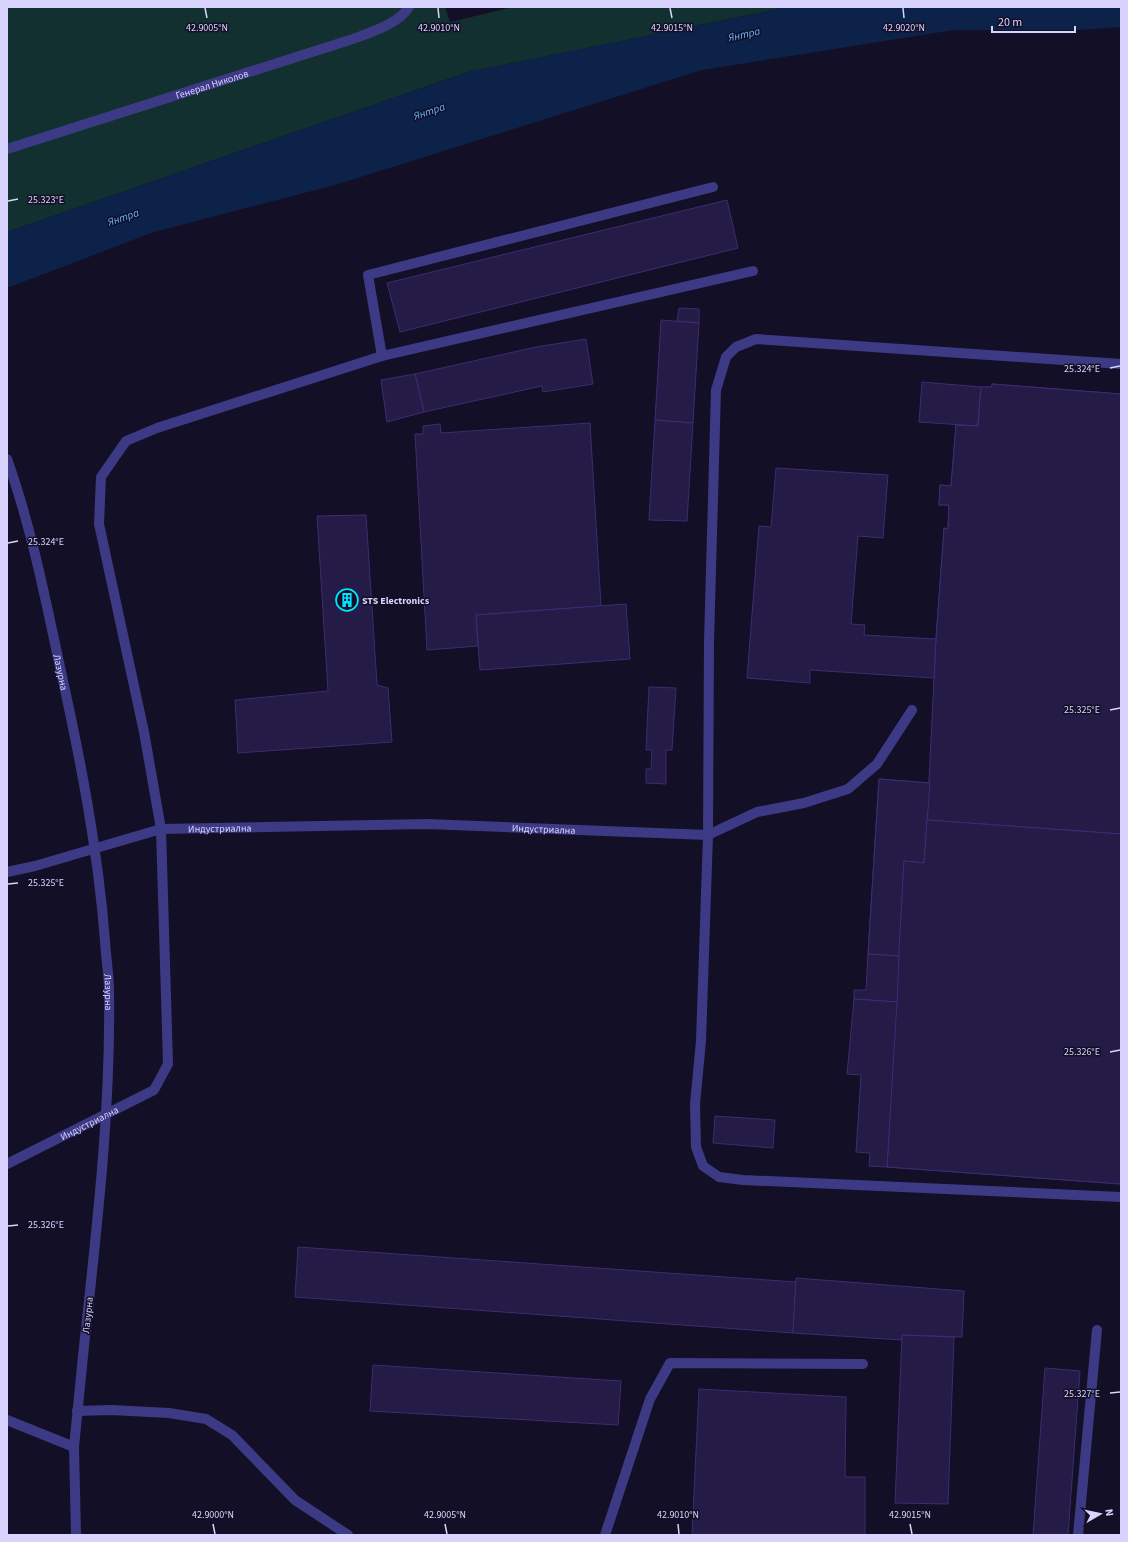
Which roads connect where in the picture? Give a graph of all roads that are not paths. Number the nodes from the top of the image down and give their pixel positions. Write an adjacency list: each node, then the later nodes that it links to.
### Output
1 (410, 7): 2 (street, Генерал Николов)
2 (7, 149)
3 (713, 187): 5 (street)
4 (753, 272): 5 (street)
5 (382, 356): 9 (street)
6 (1121, 364): 10 (street)
7 (7, 459): 16 (street, Лазурна, bridge)
8 (912, 710): 10 (street)
9 (161, 829): 10 (street, Индустриална); 11 (street); 12 (street, Индустриална)
10 (708, 835): 13 (street)
11 (7, 872)
12 (7, 1164)
13 (1121, 1197)
14 (1097, 1330): 22 (street)
15 (863, 1364): 21 (street)
16 (78, 1411): 18 (street, Лазурна); 20 (street)
17 (7, 1420): 18 (street)
18 (74, 1446): 19 (street, Лазурна)
19 (76, 1535)
20 (348, 1535)
21 (605, 1535)
22 (1078, 1535)

